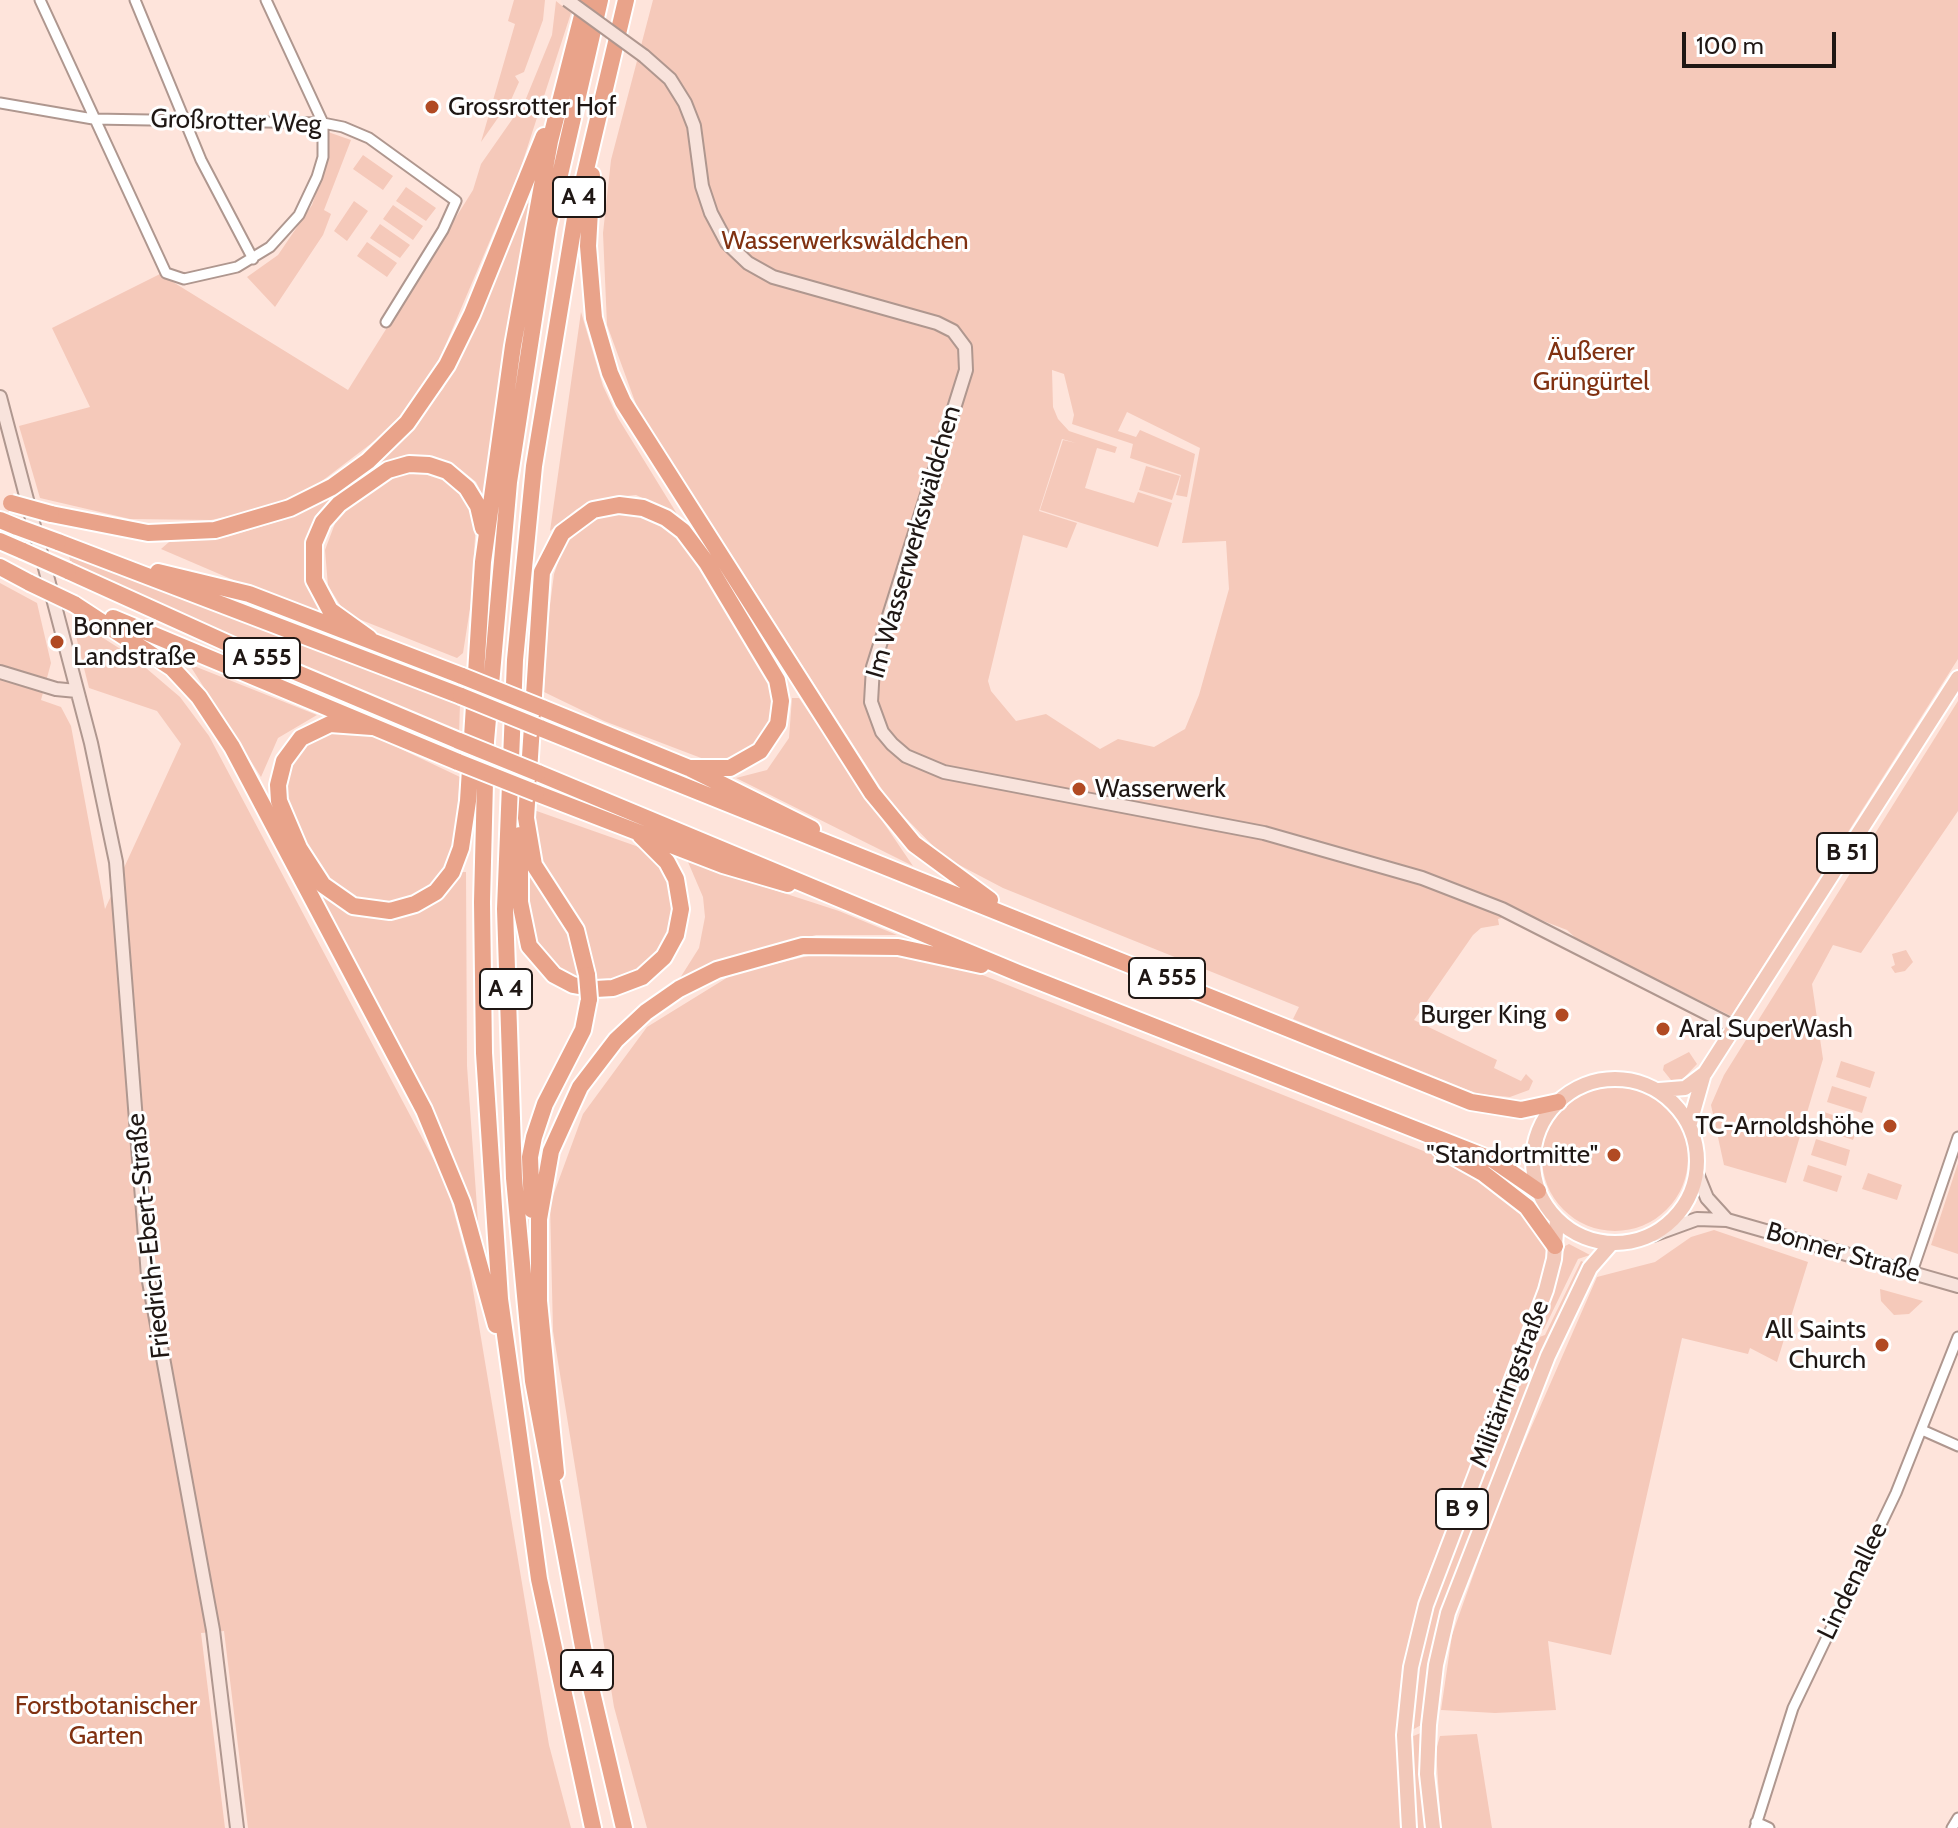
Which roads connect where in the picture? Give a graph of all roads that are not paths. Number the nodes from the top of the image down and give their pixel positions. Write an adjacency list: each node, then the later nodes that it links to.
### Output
1 (40, 0): 10 (street)
2 (135, 0): 11 (street)
3 (266, 0): 12 (street)
4 (567, 0): 38 (main road, Im Wasserwerkswäldchen, bridge)
5 (586, 0): 8 (highway)
6 (600, 0): 35 (highway, A 4)
7 (626, 0): 13 (highway, A 4)
8 (563, 85): 18 (highway, bridge); 21 (highway)
9 (0, 103): 10 (street, Großrotter Weg)
10 (93, 119): 11 (street, Großrotter Weg); 14 (street)
11 (186, 120): 12 (street, Großrotter Weg); 14 (street)
12 (323, 123): 14 (street); 15 (street, Großrotter Weg)
13 (594, 125): 17 (highway, A 4); 36 (highway)
14 (253, 259)
15 (386, 322)
16 (0, 397): 28 (main road, Friedrich-Ebert-Straße)
17 (534, 466): 32 (highway); 59 (highway, A 4)
18 (6, 501)
19 (0, 520): 22 (highway, A 555, bridge)
20 (0, 541): 34 (highway, A 555, bridge)
21 (485, 544): 25 (highway); 31 (highway)
22 (117, 564): 25 (highway); 33 (highway, A 555, bridge)
23 (0, 567): 24 (highway, bridge)
24 (74, 604): 29 (highway); 56 (highway)
25 (369, 638): 30 (highway, bridge)
26 (0, 672): 28 (main road)
27 (1958, 678): 38 (main road, B 51)
28 (77, 691): 62 (main road, Friedrich-Ebert-Straße)
29 (372, 727): 31 (highway); 32 (highway, bridge)
30 (689, 768): 33 (highway); 54 (highway, bridge)
31 (468, 801): 35 (highway)
32 (640, 835): 34 (highway)
33 (862, 856): 36 (highway, A 555)
34 (817, 889): 37 (highway, A 555)
35 (482, 902): 56 (highway, A 4)
36 (1022, 919): 41 (highway, A 555)
37 (1018, 973): 43 (highway, A 555); 54 (highway)
38 (1736, 1028): 39 (main road, B 51)
39 (1705, 1073): 40 (main road); 42 (main road, B 51)
40 (1659, 1090): 41 (main road); 42 (main road)
41 (1558, 1102): 46 (main road)
42 (1690, 1123): 45 (main road)
43 (1415, 1132): 46 (highway); 51 (highway)
44 (1958, 1137): 52 (street)
45 (1696, 1171): 48 (main road); 49 (main road)
46 (1538, 1191): 47 (main road)
47 (1557, 1219): 50 (main road); 51 (main road, Militärringstraße / B 9)
48 (1727, 1220): 49 (main road, Bonner Straße); 52 (main road, Bonner Straße)
49 (1653, 1235): 50 (main road)
50 (1611, 1244): 66 (main road, Militärringstraße / B 9)
51 (1555, 1246): 65 (main road, Militärringstraße / B 9)
52 (1912, 1272): 53 (main road, Bonner Straße)
53 (1958, 1286)
54 (539, 1309): 59 (highway)
55 (1958, 1337): 57 (street, Lindenallee)
56 (508, 1367): 63 (highway, A 4)
57 (1922, 1430): 58 (street); 61 (street, Lindenallee)
58 (1958, 1446)
59 (555, 1511): 64 (highway, A 4)
60 (1958, 1818): 68 (street)
61 (1756, 1825): 67 (street)
62 (237, 1828)
63 (593, 1828)
64 (624, 1828)
65 (1409, 1828)
66 (1433, 1828)
67 (1769, 1828)
68 (1952, 1828)

